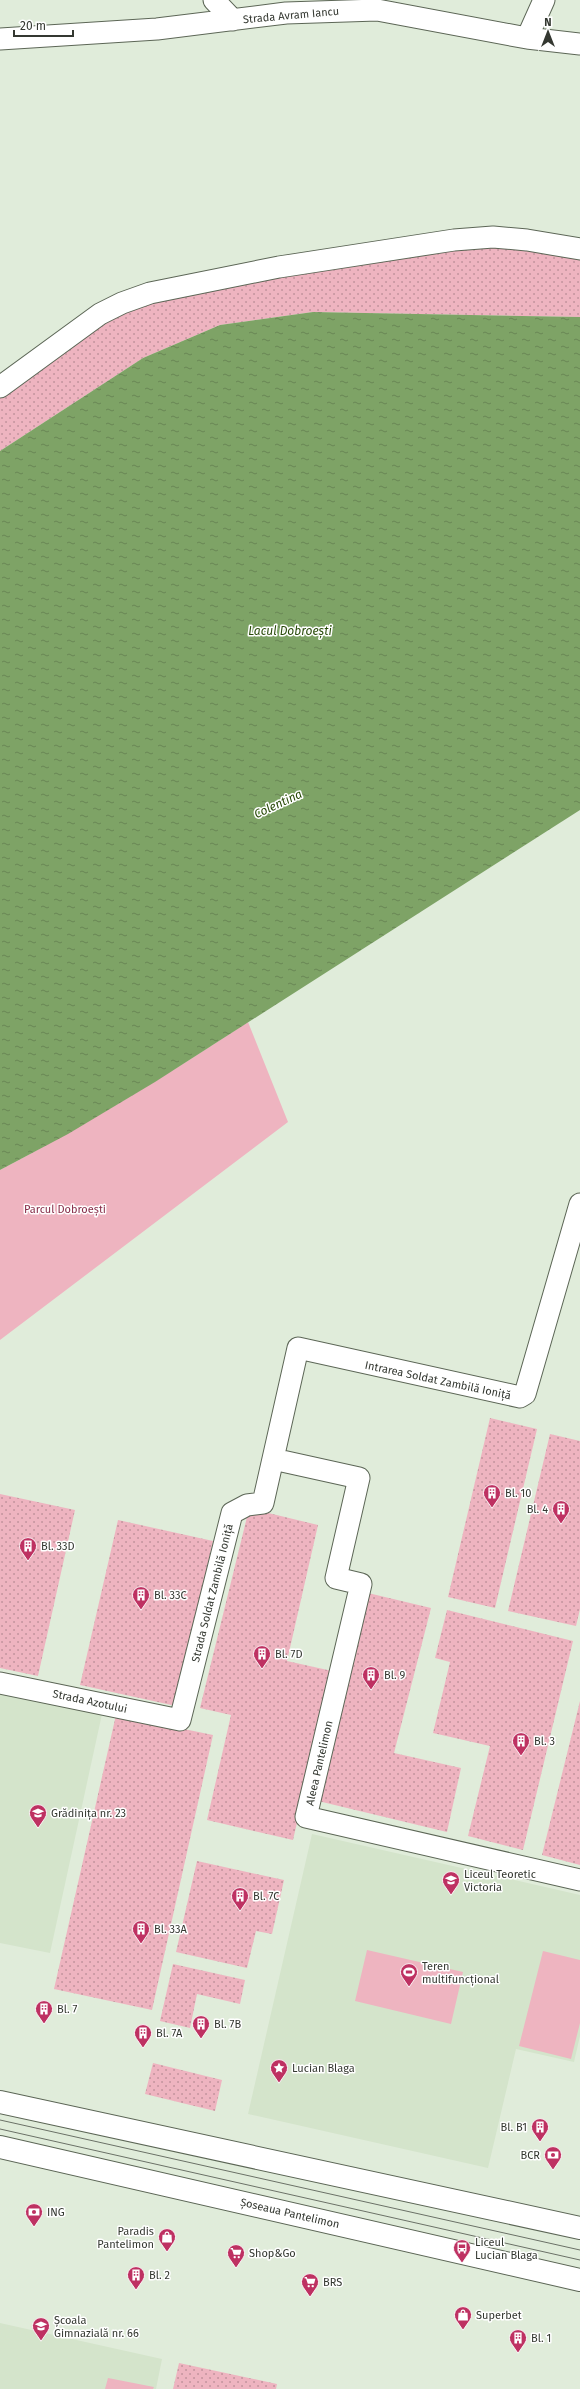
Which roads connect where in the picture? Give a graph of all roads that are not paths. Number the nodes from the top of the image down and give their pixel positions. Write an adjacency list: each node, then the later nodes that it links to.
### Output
1 (214, 0): 4 (street)
2 (544, 0): 5 (street)
3 (375, 5): 4 (street, Strada Avram Iancu); 5 (street, Strada Avram Iancu)
4 (233, 20): 6 (street, Strada Avram Iancu)
5 (527, 38): 7 (street, Strada Avram Iancu)
6 (0, 39)
7 (580, 44)
8 (580, 249): 9 (street)
9 (0, 387)
10 (580, 1204): 11 (street, Intrarea Soldat Zambilă Ioniță)
11 (298, 1348): 12 (street, Strada Soldat Zambilă Ioniță)
12 (273, 1459): 14 (street, Strada Soldat Zambilă Ioniță); 15 (street, Aleea Pantelimon)
13 (0, 1683): 14 (street, Strada Azotului)
14 (180, 1720)
15 (580, 1880)
16 (0, 2102): 18 (main road)
17 (0, 2147): 19 (main road, Șoseaua Pantelimon)
18 (580, 2228)
19 (580, 2280)

